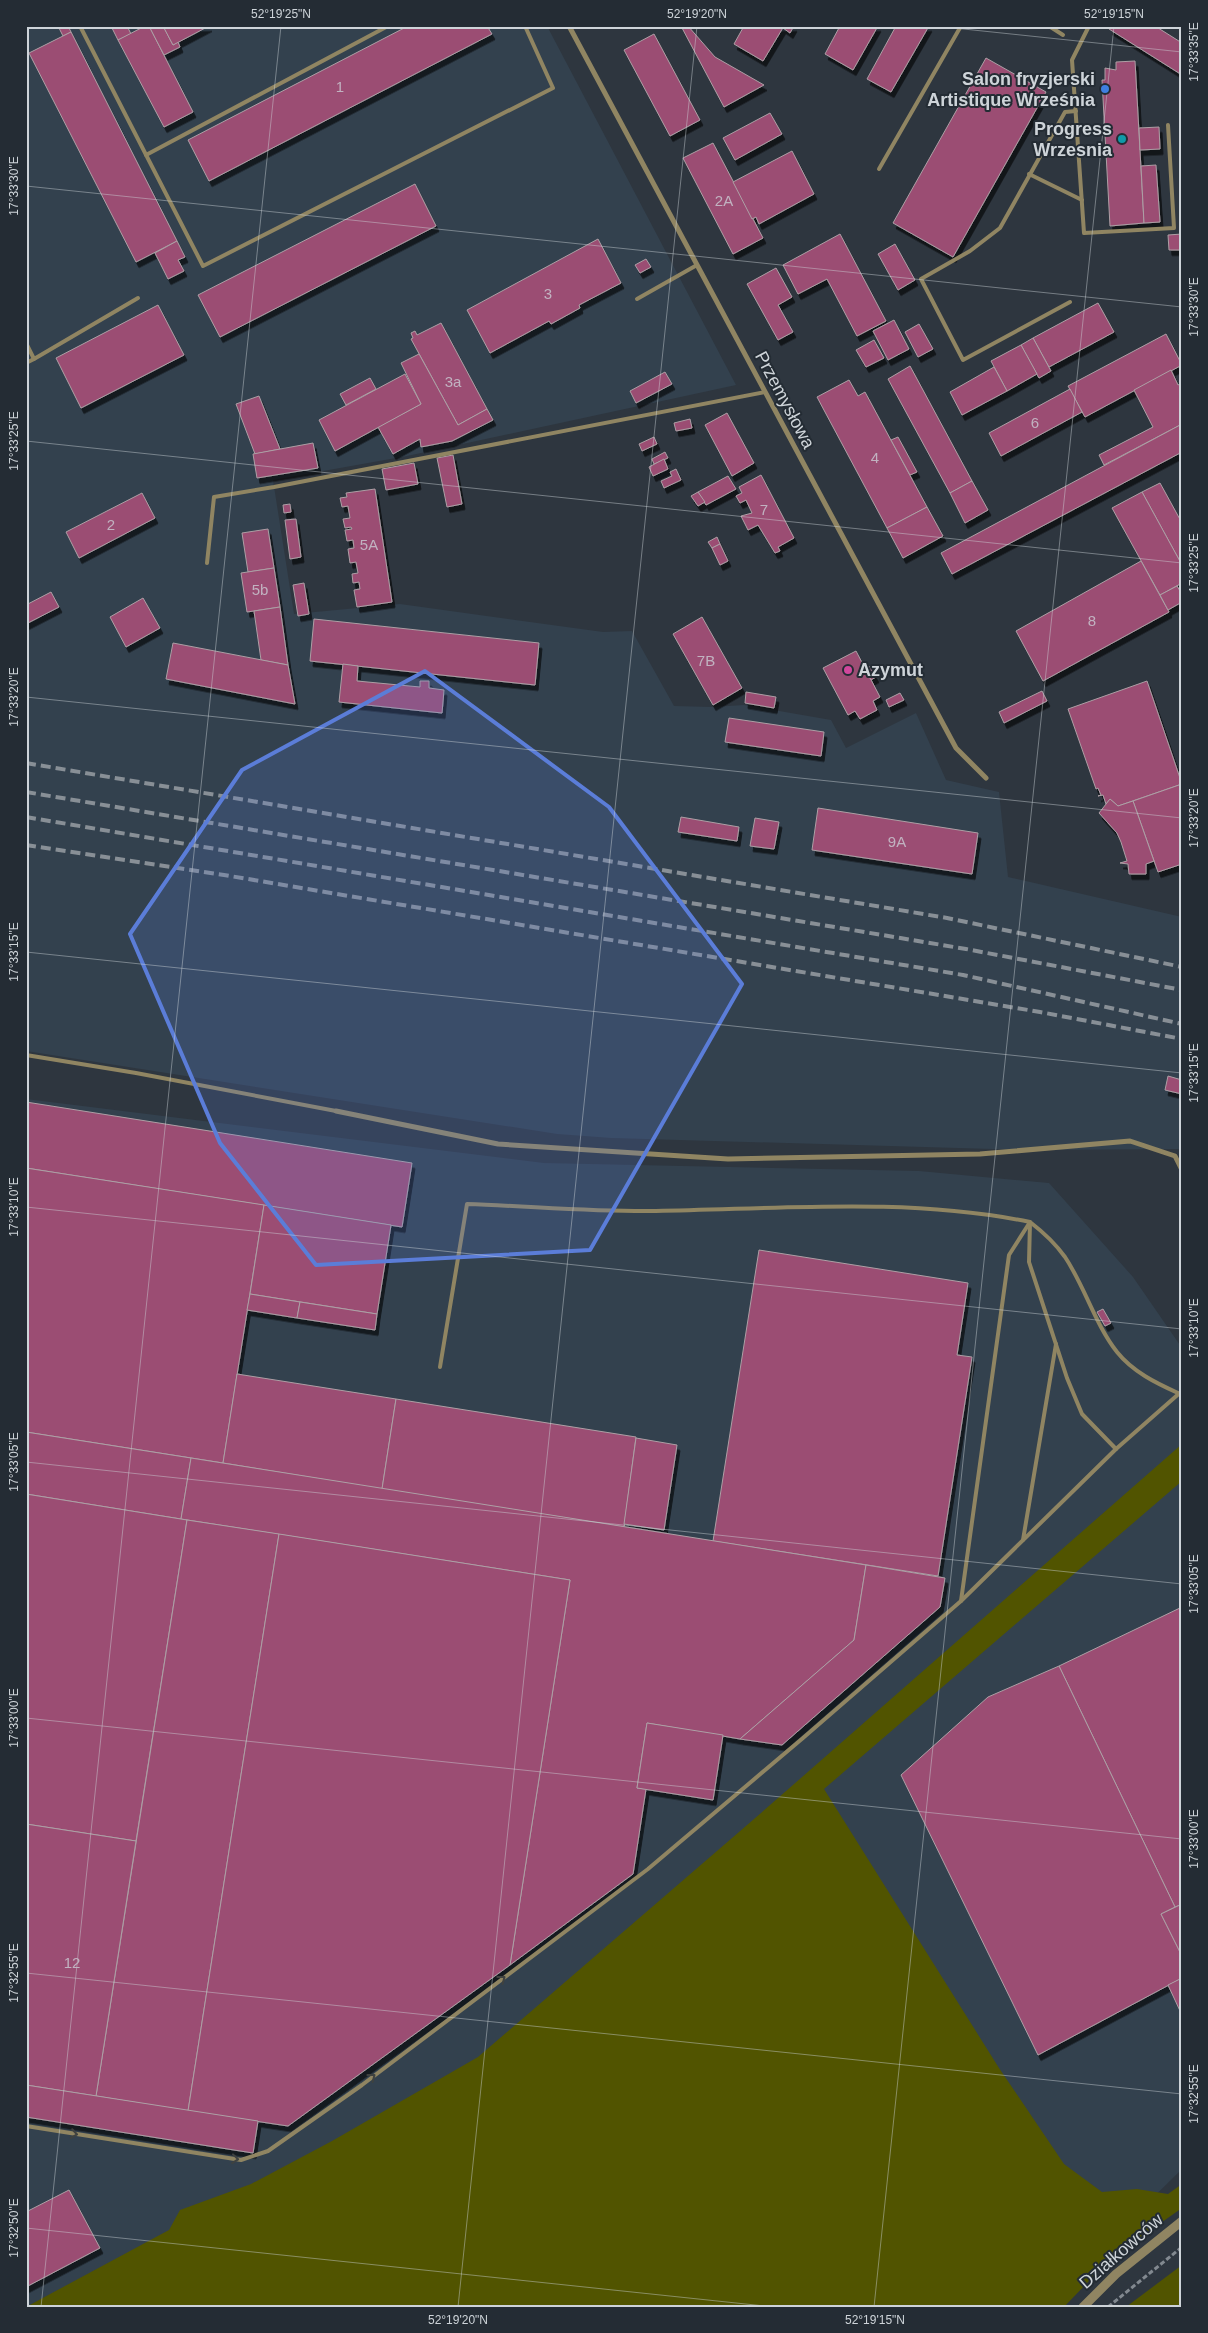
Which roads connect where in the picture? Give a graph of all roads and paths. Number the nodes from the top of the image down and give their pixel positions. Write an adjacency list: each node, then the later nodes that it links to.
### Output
1 (80, 26): 11 (lane)
2 (388, 26): 11 (lane)
3 (525, 26): 11 (lane)
4 (569, 26): 15 (street, Przemysłowa)
5 (961, 26): 12 (lane)
6 (1049, 26): 8 (lane)
7 (1089, 26): 9 (lane)
8 (1064, 35)
9 (1076, 111): 13 (lane); 14 (lane)
10 (1168, 125): 14 (lane)
11 (146, 155)
12 (879, 169)
13 (1029, 174): 14 (lane); 18 (lane)
14 (1082, 200)
15 (697, 265): 17 (lane); 22 (street, Przemysłowa)
16 (138, 298): 20 (lane)
17 (637, 299)
18 (1070, 302)
19 (26, 343): 20 (lane)
20 (34, 359): 21 (lane)
21 (26, 363)
22 (765, 392): 23 (lane); 24 (street, Przemysłowa)
23 (208, 563)
24 (986, 778)
25 (26, 1055): 26 (lane)
26 (336, 1111): 27 (street)
27 (1182, 1170)
28 (1030, 1222): 29 (lane); 30 (lane); 31 (lane); 34 (lane)
29 (1056, 1342): 32 (lane); 33 (lane)
30 (440, 1367)
31 (1180, 1392): 32 (lane)
32 (1116, 1449): 33 (lane)
33 (1023, 1540): 34 (lane)
34 (961, 1601): 35 (lane, one-way to 34)
35 (26, 2126)
36 (1182, 2221): 38 (street, Działkowców)
37 (1182, 2246): 39 (path)
38 (1083, 2307)
39 (1108, 2307)

